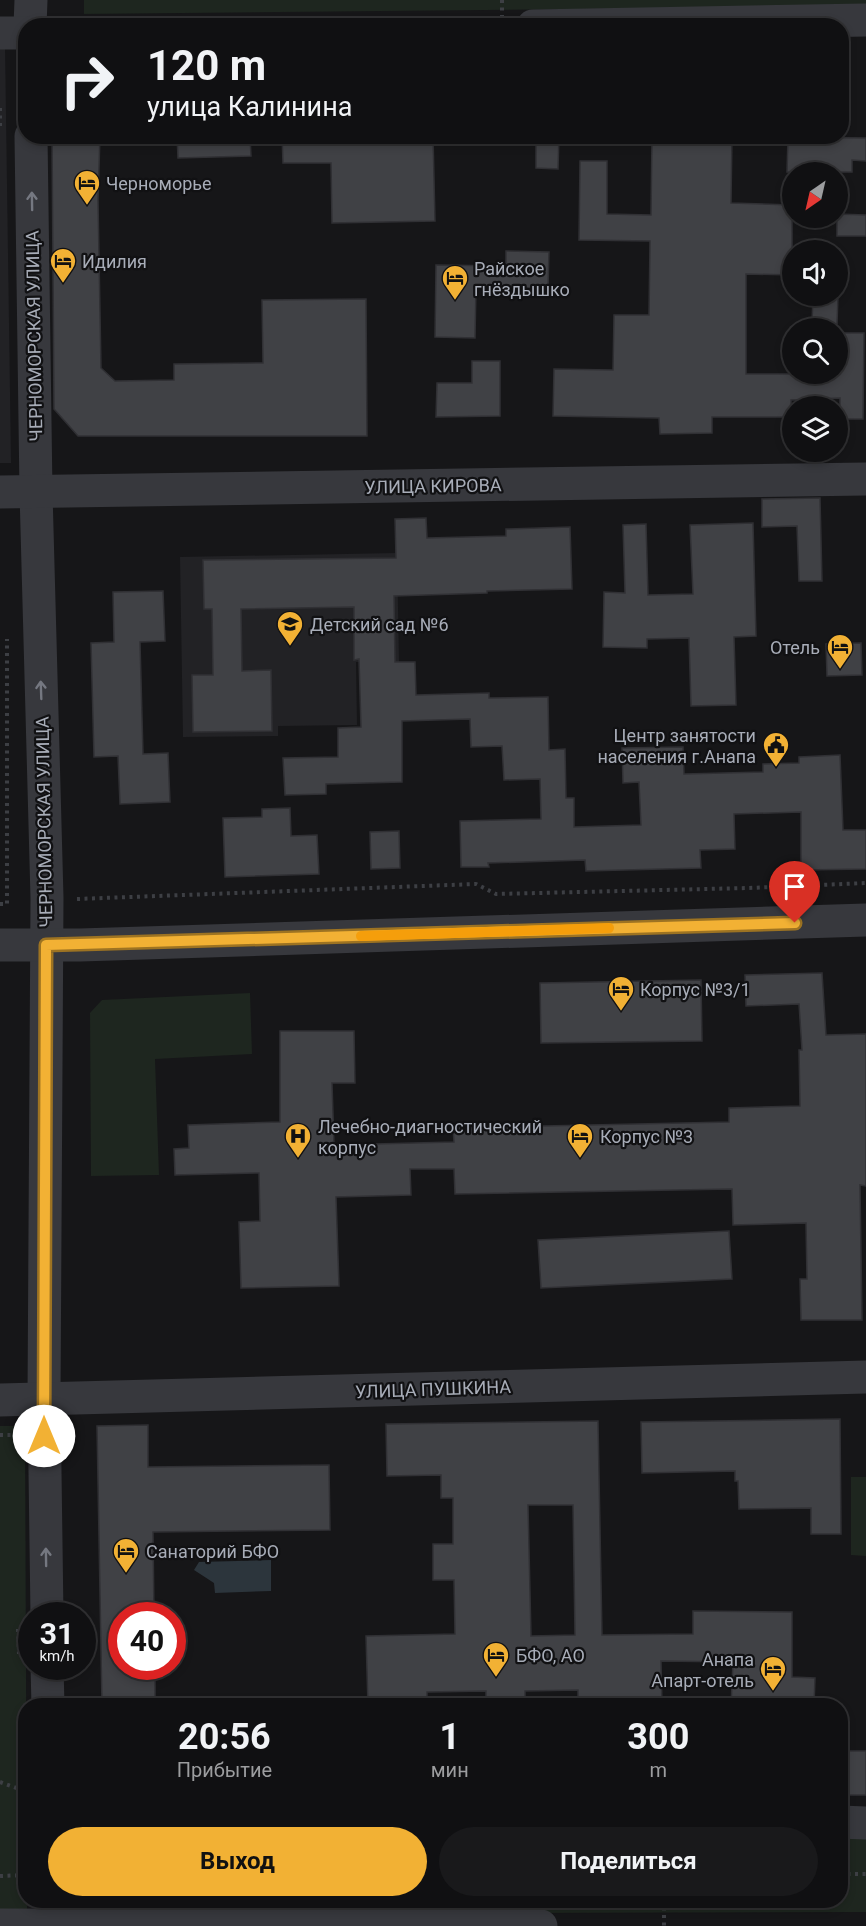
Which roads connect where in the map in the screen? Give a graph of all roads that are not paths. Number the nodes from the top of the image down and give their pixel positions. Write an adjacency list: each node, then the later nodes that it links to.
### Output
1 (31, 0): 2 (street)
2 (30, 18)
3 (849, 20): 4 (street)
4 (866, 20)
5 (0, 33): 6 (street)
6 (18, 33)
7 (31, 144): 10 (street, ЧЕРНОМОРСКАЯ УЛИЦА, one-way to 7)
8 (866, 479): 10 (street, УЛИЦА КИРОВА)
9 (0, 492): 10 (street, УЛИЦА КИРОВА)
10 (36, 492): 13 (street, ЧЕРНОМОРСКАЯ УЛИЦА, one-way to 10)
11 (866, 920): 13 (street)
12 (0, 945): 13 (street)
13 (46, 945): 15 (street, ЧЕРНОМОРСКАЯ УЛИЦА)
14 (866, 1377): 15 (street, УЛИЦА ПУШКИНА)
15 (44, 1399): 16 (street, УЛИЦА ПУШКИНА); 17 (street, ЧЕРНОМОРСКАЯ УЛИЦА, one-way to 15)
16 (0, 1400)
17 (33, 1602)
18 (33, 1680): 19 (street)
19 (33, 1698)
20 (848, 1822): 21 (street)
21 (866, 1823)
22 (49, 1912): 23 (street); 24 (street)
23 (0, 1925)
24 (541, 1926)

